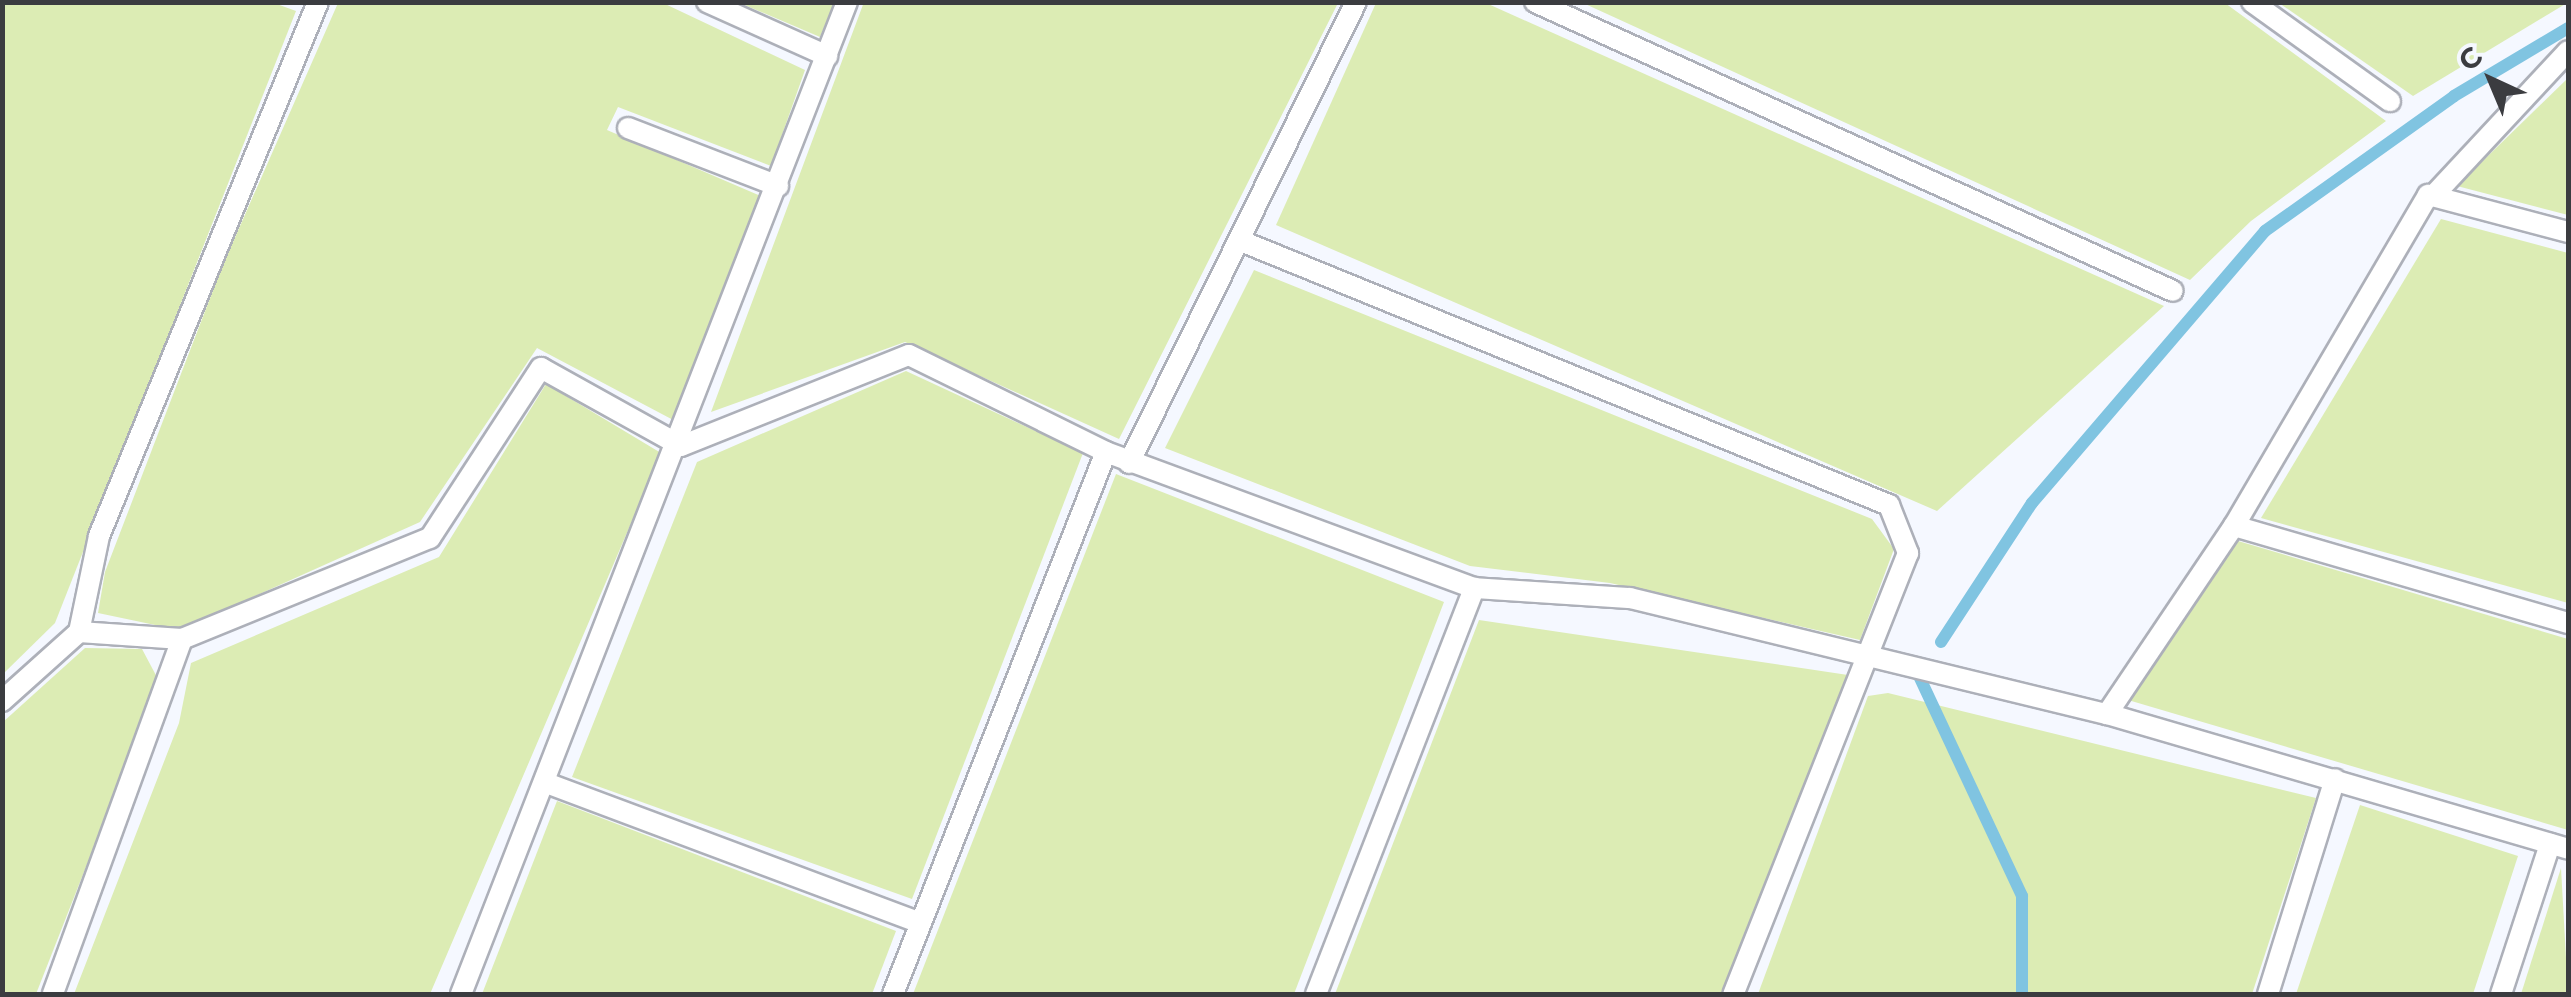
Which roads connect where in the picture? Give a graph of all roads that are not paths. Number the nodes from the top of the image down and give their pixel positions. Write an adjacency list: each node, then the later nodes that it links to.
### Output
1 (318, 2): 22 (lane)
2 (707, 2): 8 (lane)
3 (847, 2): 8 (lane)
4 (1356, 2): 14 (lane)
5 (1535, 2): 15 (lane)
6 (2252, 2): 9 (lane)
7 (2568, 51): 12 (lane)
8 (828, 56): 11 (lane)
9 (2390, 100)
10 (628, 128): 11 (lane)
11 (778, 186): 16 (lane)
12 (2433, 196): 13 (lane); 19 (lane)
13 (2568, 232)
14 (1241, 241): 18 (lane); 24 (lane)
15 (2173, 291)
16 (681, 446): 17 (lane); 23 (lane); 28 (lane)
17 (1106, 452): 18 (lane); 30 (lane)
18 (1130, 463): 20 (lane)
19 (2234, 526): 21 (lane); 26 (lane)
20 (1474, 588): 24 (lane); 34 (lane)
21 (2568, 623)
22 (79, 632): 23 (lane); 25 (lane)
23 (182, 639): 31 (lane)
24 (1864, 658): 26 (lane); 35 (lane)
25 (2, 701)
26 (2107, 714): 27 (lane)
27 (2335, 779): 29 (lane); 36 (lane)
28 (549, 784): 30 (lane); 32 (lane)
29 (2559, 846): 37 (lane)
30 (922, 923): 33 (lane)
31 (53, 994)
32 (461, 994)
33 (893, 994)
34 (1316, 994)
35 (1733, 994)
36 (2268, 994)
37 (2501, 994)

